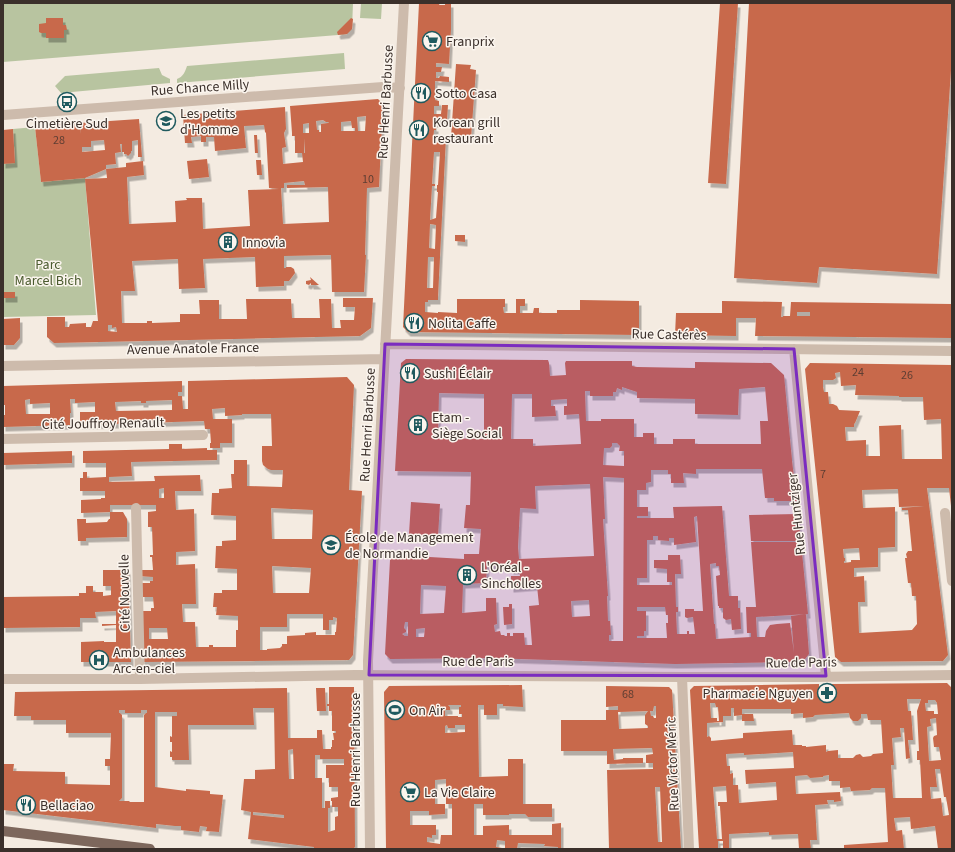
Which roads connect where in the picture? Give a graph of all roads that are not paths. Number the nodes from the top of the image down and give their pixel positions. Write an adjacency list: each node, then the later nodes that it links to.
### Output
1 (404, 3): 2 (street, Rue Henri Barbusse)
2 (400, 88): 3 (street, Rue Chance Milly); 4 (street, Rue Henri Barbusse)
3 (3, 115)
4 (386, 344): 5 (street, Rue Castérès); 7 (street, Rue Henri Barbusse)
5 (794, 349): 6 (street, Rue Castérès); 16 (street, Rue Huntziger)
6 (952, 351)
7 (384, 359): 8 (street, Avenue Anatole France); 14 (street, Rue Henri Barbusse)
8 (3, 366)
9 (203, 435): 10 (street, Cité Jouffroy Renault)
10 (3, 439)
11 (136, 508): 19 (street, Cité Nouvelle)
12 (945, 513): 13 (street)
13 (952, 581)
14 (369, 675): 17 (street, Rue de Paris); 19 (street, Rue de Paris); 22 (street, Rue Henri Barbusse)
15 (952, 675): 16 (street, Rue de Paris)
16 (826, 676): 17 (street, Rue de Paris)
17 (682, 677): 23 (street, Rue Victor Méric)
18 (3, 679): 19 (street, Rue de Paris)
19 (140, 679)
20 (3, 831): 21 (main road)
21 (150, 849)
22 (370, 849)
23 (689, 849)

